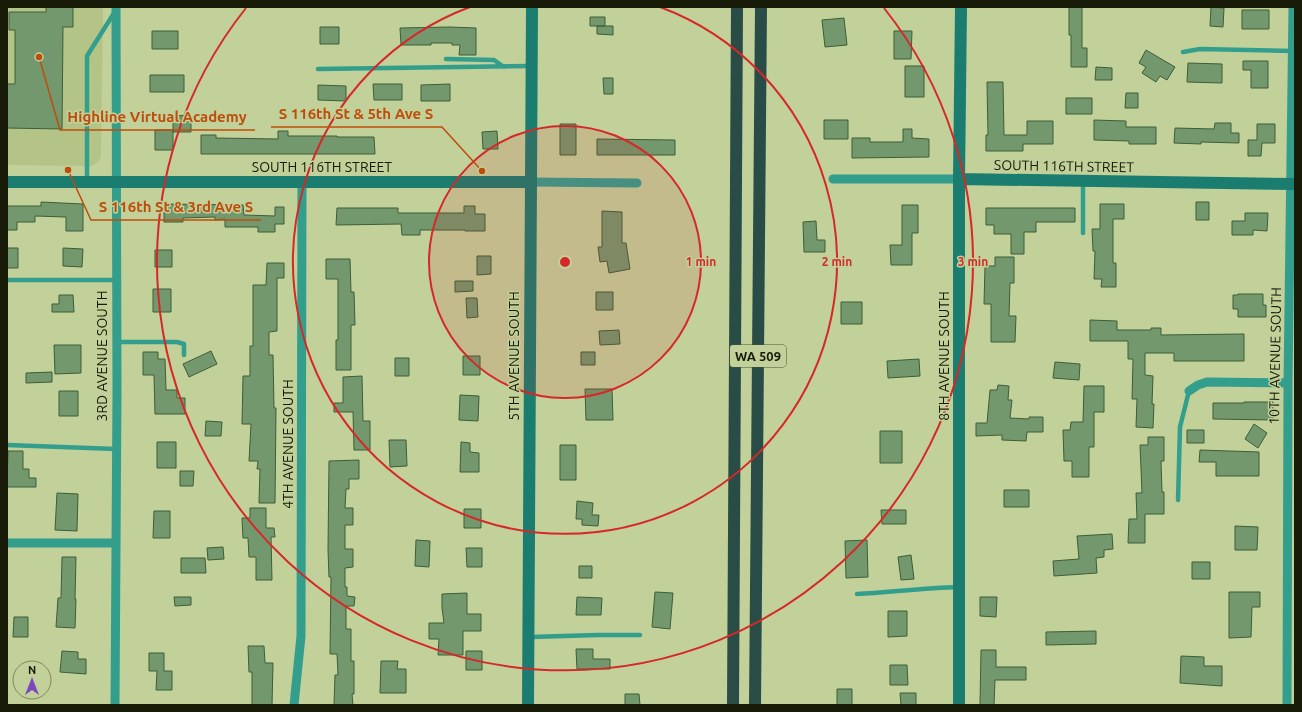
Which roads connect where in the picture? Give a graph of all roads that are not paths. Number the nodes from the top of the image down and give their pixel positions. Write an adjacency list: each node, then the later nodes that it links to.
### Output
1 (532, 7): 10 (street, 5TH AVENUE SOUTH)
2 (737, 7): 44 (highway, WA 509)
3 (761, 7): 45 (highway, WA 509)
4 (962, 7): 14 (street, 8TH AVENUE SOUTH)
5 (1293, 7): 7 (street, 10TH AVENUE SOUTH)
6 (116, 9): 19 (lane); 20 (street, 3RD AVENUE SOUTH)
7 (1293, 45): 8 (lane); 22 (street, 10TH AVENUE SOUTH)
8 (1184, 52)
9 (446, 59): 11 (lane)
10 (531, 66): 11 (lane); 18 (street, 5TH AVENUE SOUTH)
11 (504, 67): 12 (lane)
12 (318, 68)
13 (832, 179): 14 (street, SOUTH 116TH STREET)
14 (959, 179): 15 (street, SOUTH 116TH STREET); 36 (street, 8TH AVENUE SOUTH)
15 (1084, 181): 22 (street, SOUTH 116TH STREET); 23 (lane)
16 (7, 182): 19 (street, SOUTH 116TH STREET)
17 (302, 182): 18 (street, SOUTH 116TH STREET); 20 (street, SOUTH 116TH STREET); 42 (street, 4TH AVENUE SOUTH)
18 (530, 182): 21 (street, SOUTH 116TH STREET); 40 (street, 5TH AVENUE SOUTH)
19 (87, 183): 20 (street, SOUTH 116TH STREET)
20 (116, 183): 25 (street, 3RD AVENUE SOUTH)
21 (637, 183)
22 (1293, 184): 26 (street, 10TH AVENUE SOUTH)
23 (1084, 233)
24 (7, 280): 25 (lane)
25 (116, 280): 27 (street, 3RD AVENUE SOUTH)
26 (1292, 320): 29 (street, 10TH AVENUE SOUTH)
27 (117, 342): 28 (lane); 32 (street, 3RD AVENUE SOUTH)
28 (184, 355)
29 (1288, 383): 30 (street); 37 (street, 10TH AVENUE SOUTH)
30 (1189, 391): 33 (lane)
31 (7, 445): 32 (lane)
32 (116, 449): 35 (street, 3RD AVENUE SOUTH)
33 (1178, 500)
34 (7, 543): 35 (street)
35 (115, 543): 41 (street, 3RD AVENUE SOUTH)
36 (959, 586): 38 (lane); 46 (street, 8TH AVENUE SOUTH)
37 (1291, 590): 47 (street, 10TH AVENUE SOUTH)
38 (857, 594)
39 (640, 635): 40 (lane)
40 (528, 637): 43 (street, 5TH AVENUE SOUTH)
41 (115, 705)
42 (294, 705)
43 (528, 705)
44 (734, 705)
45 (755, 705)
46 (959, 705)
47 (1287, 705)

